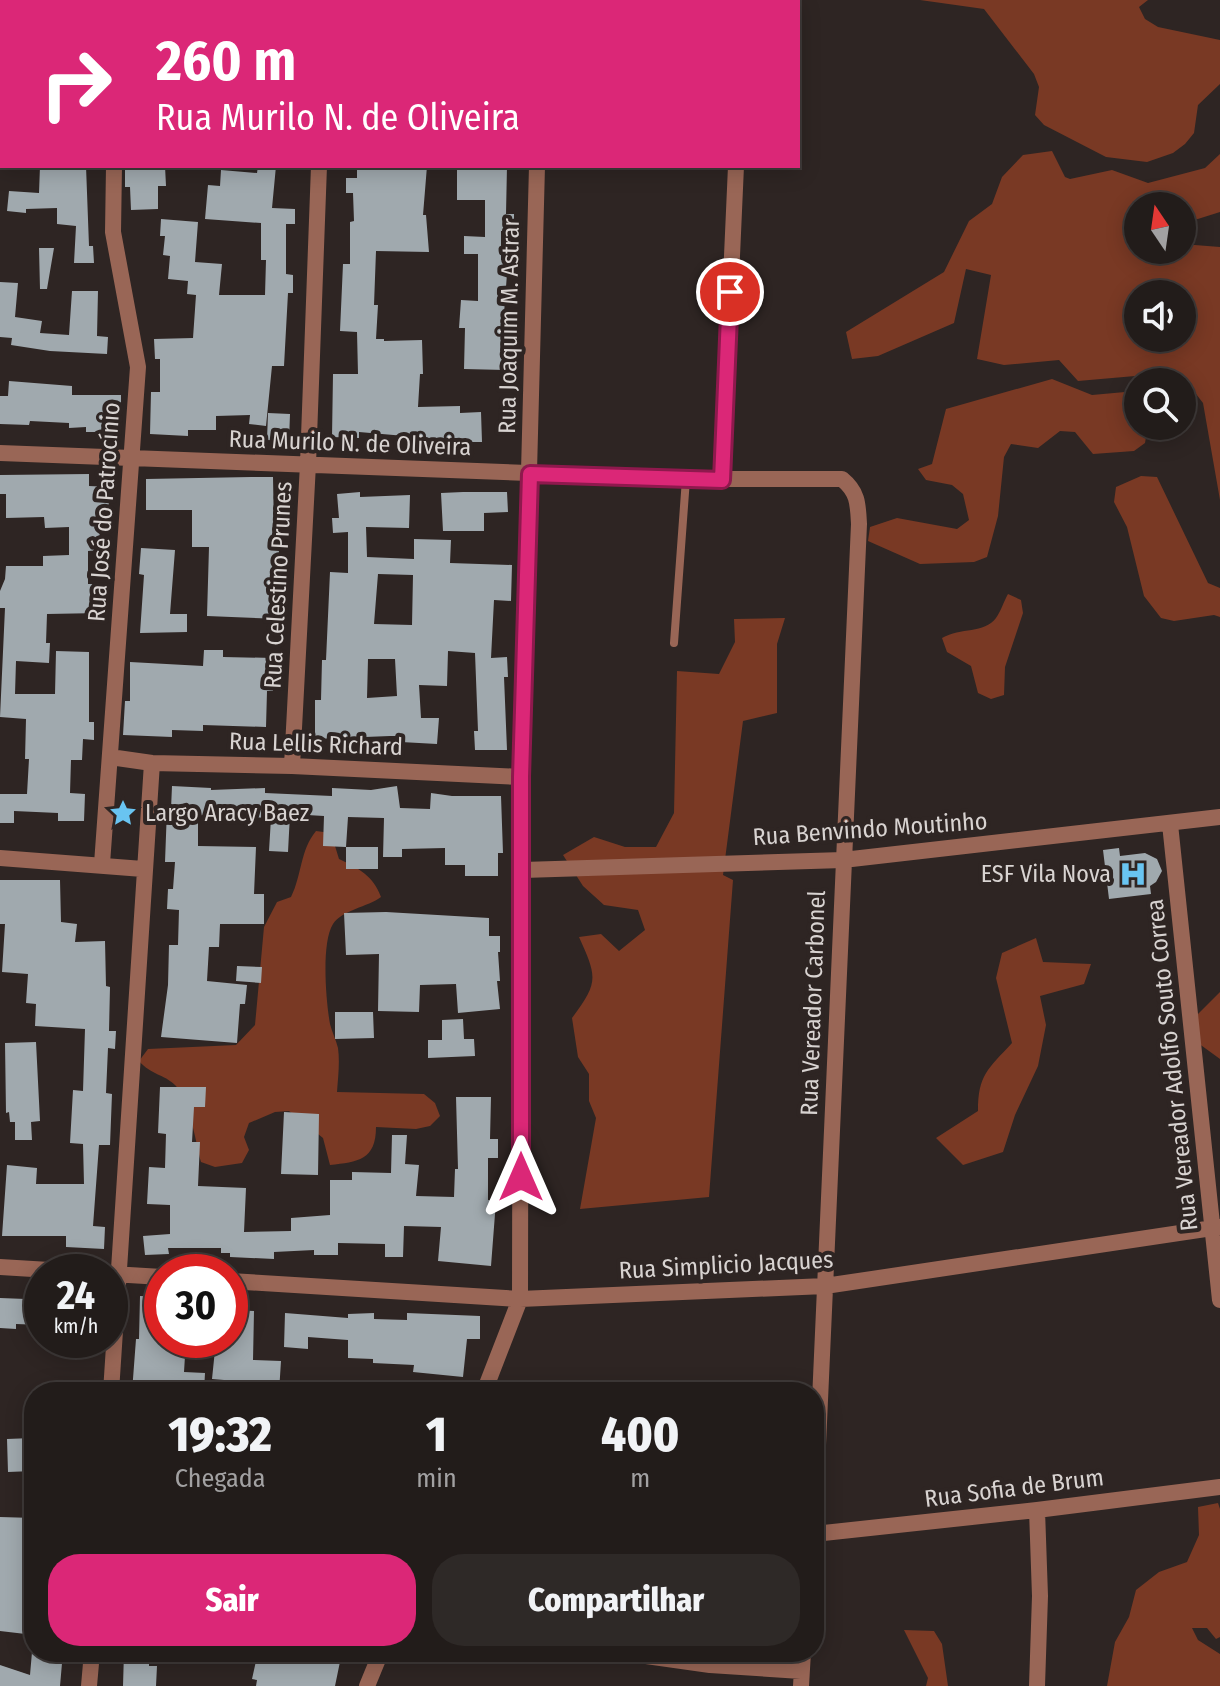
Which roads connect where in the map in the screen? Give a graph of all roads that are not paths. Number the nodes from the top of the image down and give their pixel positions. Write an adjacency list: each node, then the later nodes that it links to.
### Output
1 (114, 168): 6 (street, Rua José do Patrocínio)
2 (319, 168): 7 (street, Rua Celestino Prunes)
3 (537, 168): 8 (street, Rua Joaquim M. Astrar)
4 (736, 168): 11 (street)
5 (0, 453): 6 (street, Rua Murilo N. de Oliveira)
6 (133, 458): 7 (street, Rua Murilo N. de Oliveira); 13 (street, Rua José do Patrocínio)
7 (308, 464): 8 (street, Rua Murilo N. de Oliveira); 15 (street, Rua Celestino Prunes)
8 (530, 474): 9 (street, Rua Murilo N. de Oliveira); 16 (street, Rua Joaquim M. Astrar)
9 (686, 479): 11 (street, Rua Murilo N. de Oliveira); 12 (lane)
10 (842, 479): 11 (street, Rua Murilo N. de Oliveira); 20 (street, Rua Vereador Carbonel)
11 (722, 480)
12 (674, 643)
13 (110, 757): 14 (street, Rua Lellis Richard); 21 (street, Rua José do Patrocínio)
14 (152, 763): 15 (street, Rua Lellis Richard); 22 (street)
15 (292, 766): 16 (street, Rua Lellis Richard)
16 (521, 777): 23 (street, Rua Joaquim M. Astrar)
17 (1220, 817): 18 (street, Rua Benvindo Moutinho)
18 (1170, 824): 20 (street, Rua Benvindo Moutinho); 24 (street, Rua Vereador Adolfo Souto Correa)
19 (0, 858): 21 (street)
20 (843, 860): 23 (street, Rua Benvindo Moutinho); 29 (street, Rua Vereador Carbonel)
21 (102, 864): 22 (street)
22 (143, 869): 25 (street)
23 (523, 870): 30 (street, Rua Joaquim M. Astrar)
24 (1217, 1227): 29 (street, Rua Simplicio Jacques); 31 (street, Rua Vereador Adolfo Souto Correa)
25 (116, 1254)
26 (0, 1267): 27 (street)
27 (24, 1268)
28 (248, 1282): 30 (street, Rua Simplicio Jacques)
29 (825, 1286): 30 (street, Rua Simplicio Jacques); 35 (street, Rua Vereador Carbonel)
30 (520, 1299): 34 (street, Rua Joaquim M. Astrar)
31 (1220, 1300)
32 (112, 1358): 33 (street)
33 (111, 1382)
34 (488, 1382)
35 (821, 1382)
36 (1220, 1487): 37 (street, Rua Sofia de Brum)
37 (1037, 1510): 38 (street, Rua Sofia de Brum); 45 (street)
38 (824, 1533)
39 (91, 1662): 43 (street)
40 (377, 1662): 44 (street)
41 (689, 1662): 42 (street)
42 (801, 1678)
43 (89, 1686)
44 (367, 1686)
45 (1037, 1686)

